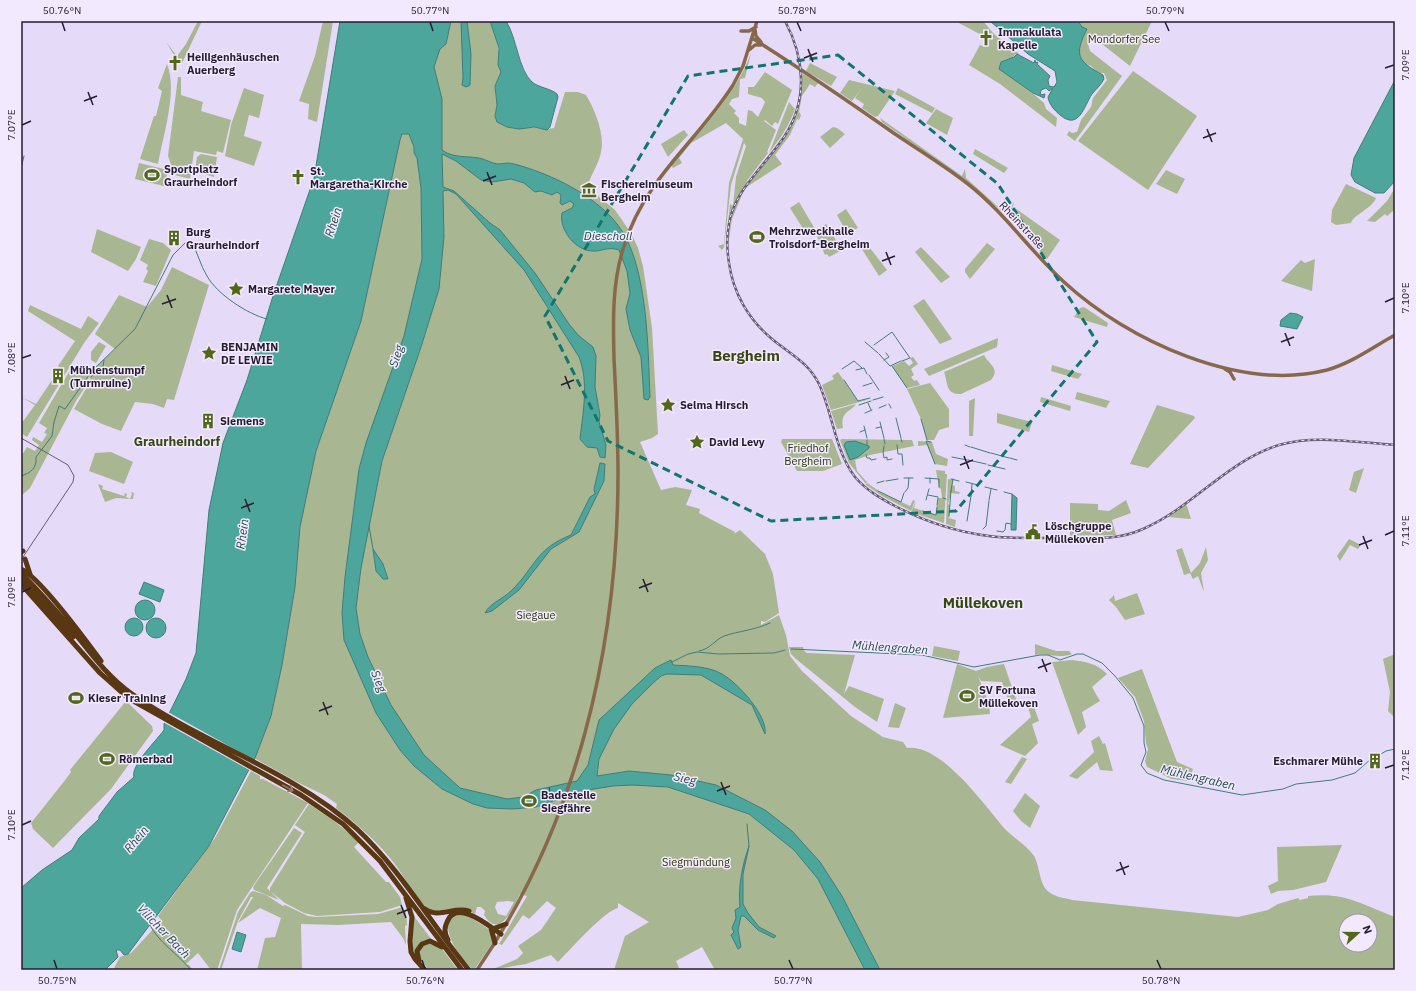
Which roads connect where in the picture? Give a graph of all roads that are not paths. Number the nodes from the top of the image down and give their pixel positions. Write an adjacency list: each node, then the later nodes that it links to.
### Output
1 (757, 21): 2 (main road)
2 (756, 27): 3 (main road); 4 (main road); 5 (main road)
3 (741, 31)
4 (752, 38): 5 (main road, Rheinstraße); 6 (main road)
5 (764, 46): 6 (main road); 8 (main road, Rheinstraße)
6 (748, 51): 21 (main road)
7 (1395, 335): 8 (main road, Rheinstraße)
8 (1222, 367): 9 (main road)
9 (1234, 379)
10 (25, 559): 13 (highway)
11 (21, 569): 13 (highway)
12 (21, 573): 16 (highway)
13 (30, 575): 16 (highway)
14 (21, 578): 17 (highway)
15 (22, 586): 17 (highway)
16 (119, 683): 18 (highway)
17 (132, 700): 18 (highway, one-way to 18)
18 (316, 801): 19 (highway); 20 (highway)
19 (396, 880): 25 (highway); 27 (highway)
20 (416, 899): 22 (highway); 26 (highway)
21 (506, 924): 22 (highway); 23 (main road)
22 (493, 927): 23 (highway); 24 (highway); 26 (highway)
23 (501, 933): 24 (main road)
24 (495, 943): 31 (main road)
25 (450, 954): 27 (highway); 29 (highway)
26 (458, 957): 30 (highway)
27 (421, 965): 28 (highway)
28 (425, 970)
29 (462, 970)
30 (469, 970)
31 (477, 970)

